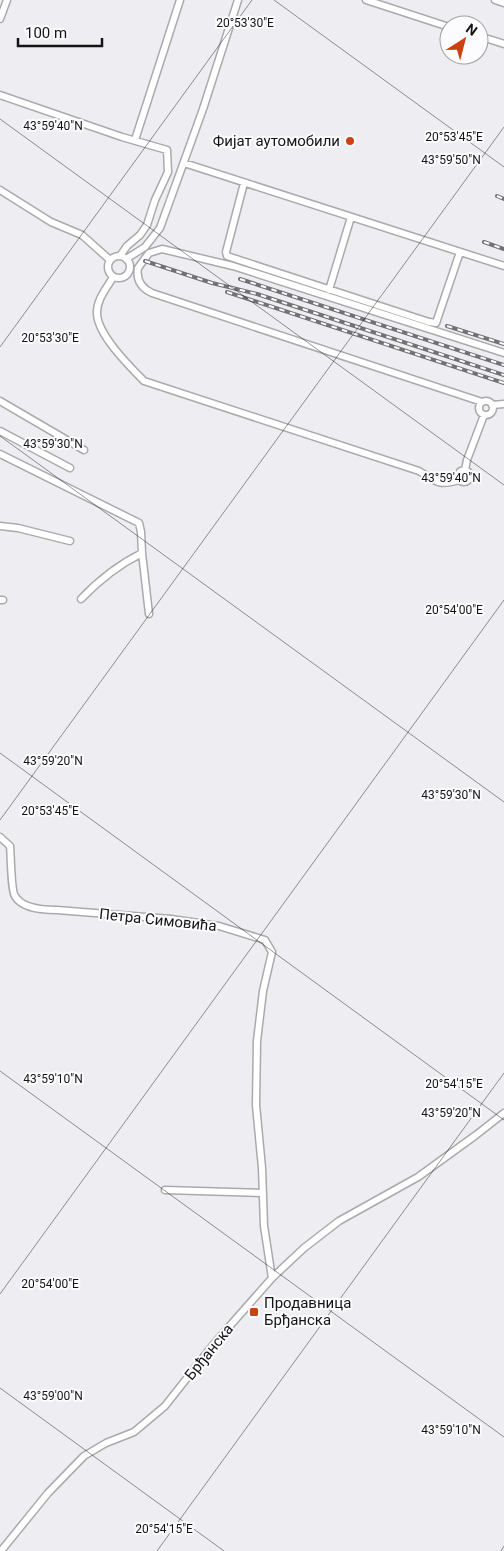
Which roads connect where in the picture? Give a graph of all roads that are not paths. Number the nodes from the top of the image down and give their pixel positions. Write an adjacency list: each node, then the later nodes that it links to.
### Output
1 (7, 0): 7 (street)
2 (180, 0): 12 (street)
3 (238, 0): 13 (street)
4 (366, 0): 8 (street)
5 (496, 0): 6 (street)
6 (504, 3)
7 (0, 19)
8 (439, 24)
9 (489, 39): 10 (street)
10 (504, 44)
11 (0, 95): 12 (street)
12 (135, 140): 18 (street)
13 (184, 163): 14 (street); 19 (street)
14 (244, 183): 16 (street); 23 (street)
15 (0, 190): 20 (street)
16 (351, 217): 17 (street); 23 (street)
17 (460, 252): 21 (street); 23 (street)
18 (120, 256): 19 (street); 20 (street)
19 (126, 259): 22 (street)
20 (110, 260): 22 (street)
21 (504, 266)
22 (113, 277): 35 (street)
23 (329, 290)
24 (504, 353): 26 (street)
25 (0, 402): 31 (street)
26 (482, 402): 28 (street); 29 (street)
27 (504, 404): 28 (street)
28 (492, 405): 29 (street)
29 (484, 415): 34 (street)
30 (0, 431): 33 (street)
31 (84, 450)
32 (0, 454): 38 (street)
33 (70, 468)
34 (466, 470): 35 (street); 35 (street)
35 (459, 480)
36 (0, 526): 37 (street)
37 (70, 541)
38 (142, 553): 39 (street); 40 (street)
39 (82, 599)
40 (149, 614)
41 (0, 837): 44 (street, Петра Симовића)
42 (504, 1113): 45 (street, Брђанска)
43 (165, 1190): 44 (street)
44 (263, 1193): 45 (street, Петра Симовића)
45 (272, 1278): 46 (street, Брђанска)
46 (1, 1551)

